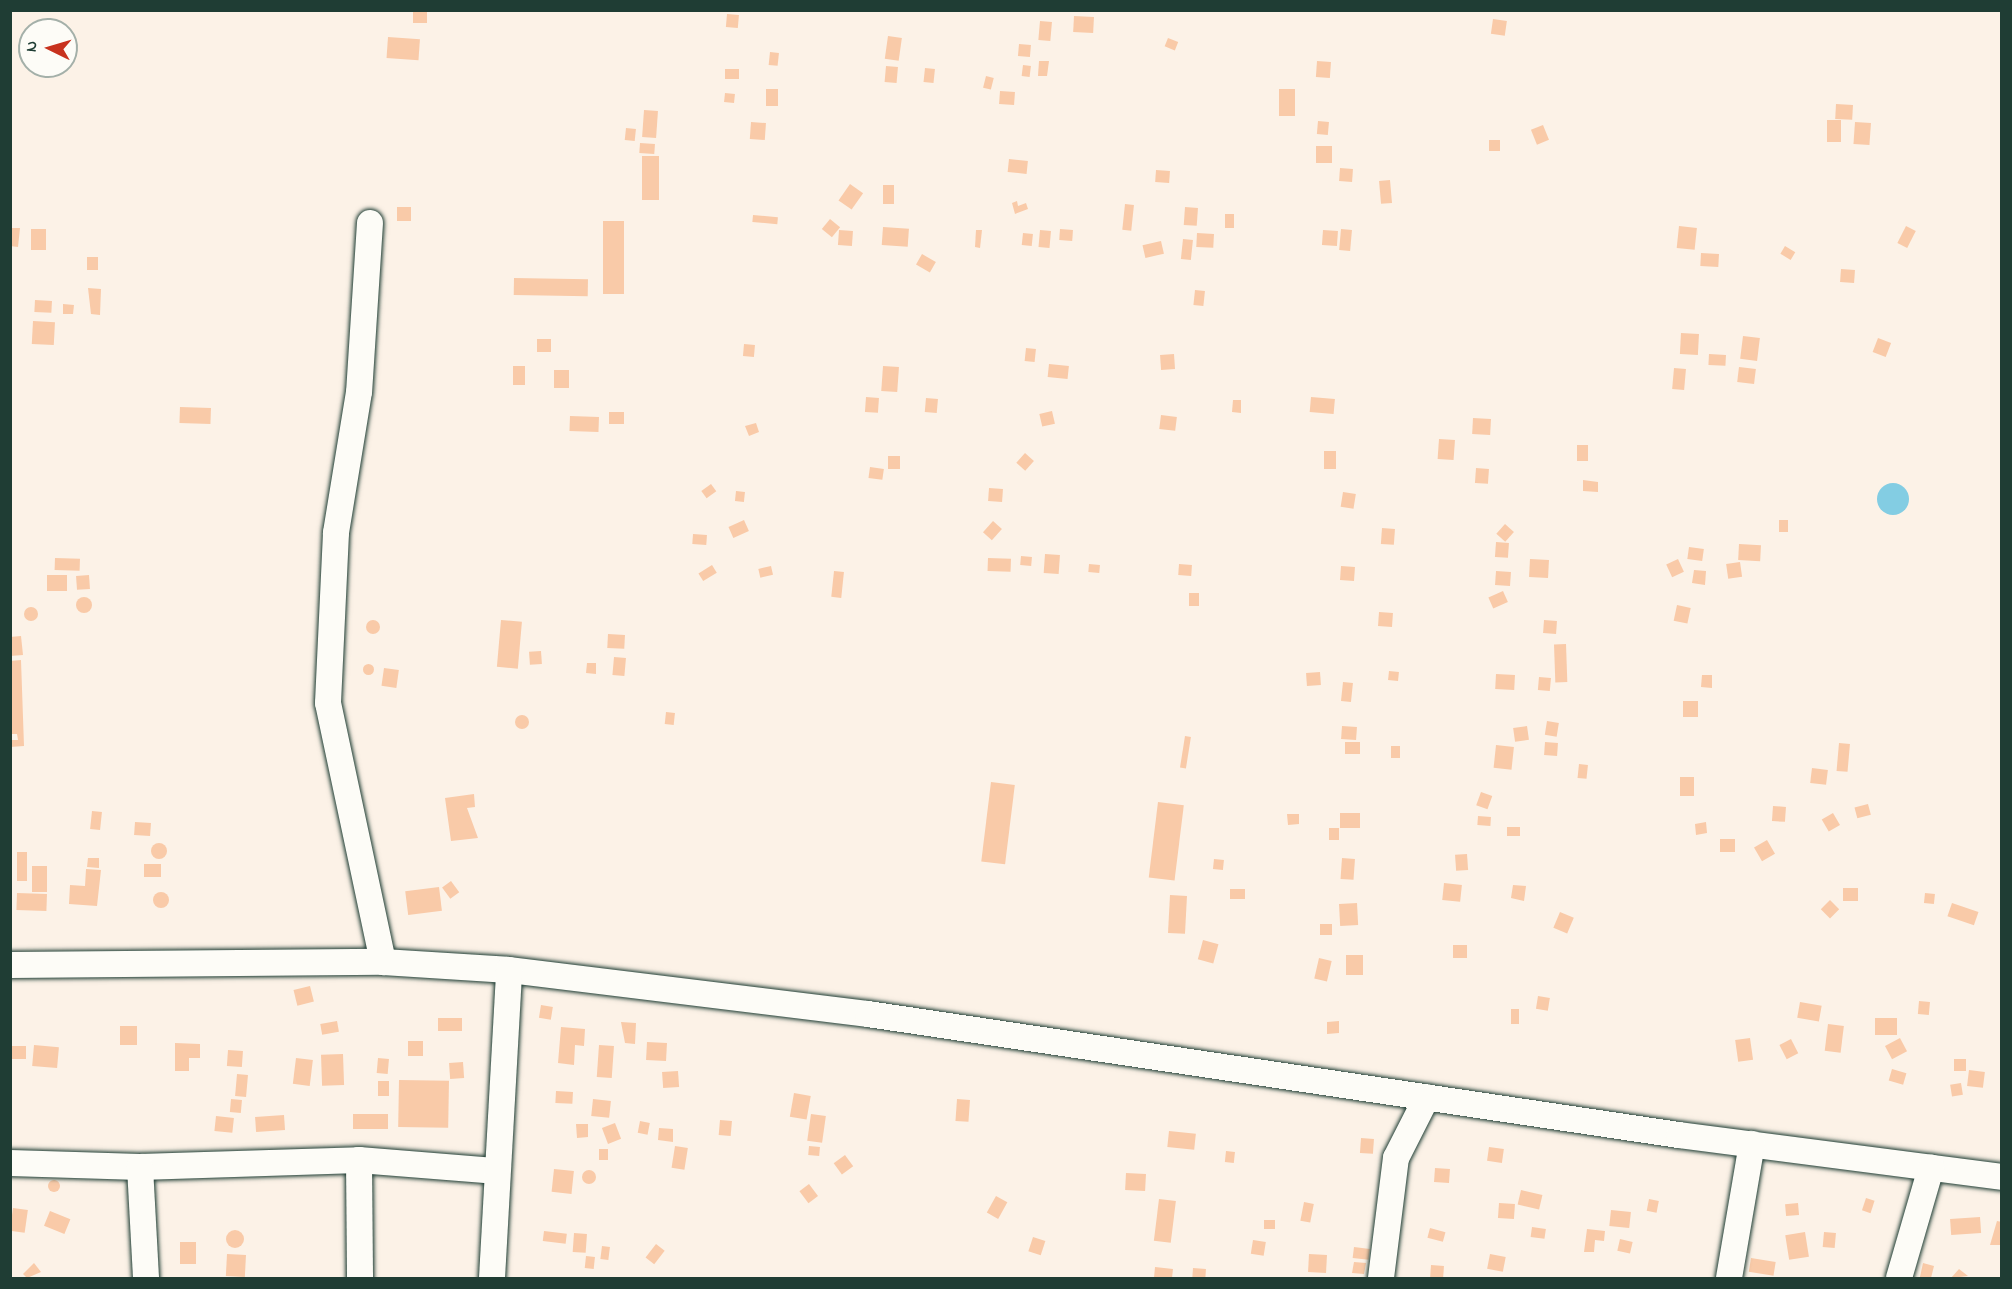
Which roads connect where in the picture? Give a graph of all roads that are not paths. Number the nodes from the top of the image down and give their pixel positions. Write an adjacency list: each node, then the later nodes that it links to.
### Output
1 (370, 223): 2 (street)
2 (383, 963): 3 (street); 4 (street)
3 (10, 965)
4 (508, 970): 5 (street); 11 (street)
5 (1427, 1097): 6 (street); 16 (street)
6 (1752, 1144): 10 (street); 17 (street)
7 (359, 1160): 9 (street); 11 (street); 14 (street)
8 (10, 1163): 9 (street)
9 (140, 1167): 13 (street)
10 (1931, 1168): 12 (street); 18 (street)
11 (495, 1172): 15 (street)
12 (2001, 1177)
13 (146, 1278)
14 (360, 1278)
15 (492, 1278)
16 (1381, 1278)
17 (1729, 1278)
18 (1899, 1278)

